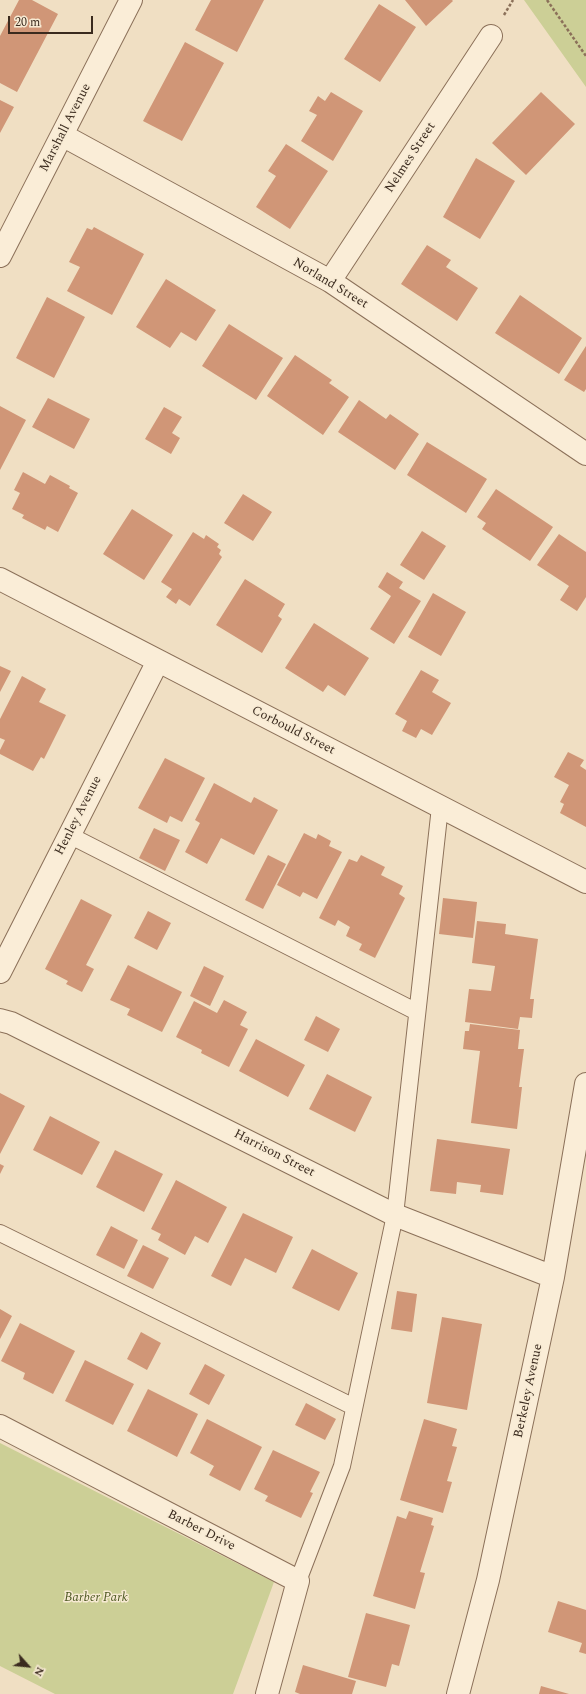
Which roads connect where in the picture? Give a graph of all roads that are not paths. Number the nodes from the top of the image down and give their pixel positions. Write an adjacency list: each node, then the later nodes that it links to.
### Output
1 (131, 0): 3 (street, Marshall Avenue)
2 (491, 36): 5 (street, Nelmes Street)
3 (62, 135): 4 (street, Marshall Avenue); 5 (street, Norland Street)
4 (0, 256)
5 (330, 281): 6 (street, Norland Street)
6 (586, 454)
7 (0, 579): 8 (street, Corbould Street)
8 (158, 661): 9 (street, Corbould Street); 10 (street, Henley Avenue)
9 (440, 807): 11 (street, Corbould Street); 13 (lane)
10 (69, 835): 12 (street, Henley Avenue); 13 (lane)
11 (586, 882)
12 (0, 972)
13 (417, 1012): 16 (lane)
14 (0, 1020): 16 (street, Harrison Street)
15 (586, 1084): 18 (street, Berkeley Avenue)
16 (395, 1215): 18 (street, Harrison Street); 19 (lane)
17 (0, 1233): 19 (lane)
18 (553, 1277): 23 (street, Berkeley Avenue)
19 (354, 1407): 21 (lane)
20 (0, 1426): 21 (street, Barber Drive)
21 (298, 1581): 22 (street)
22 (267, 1694)
23 (458, 1694)

